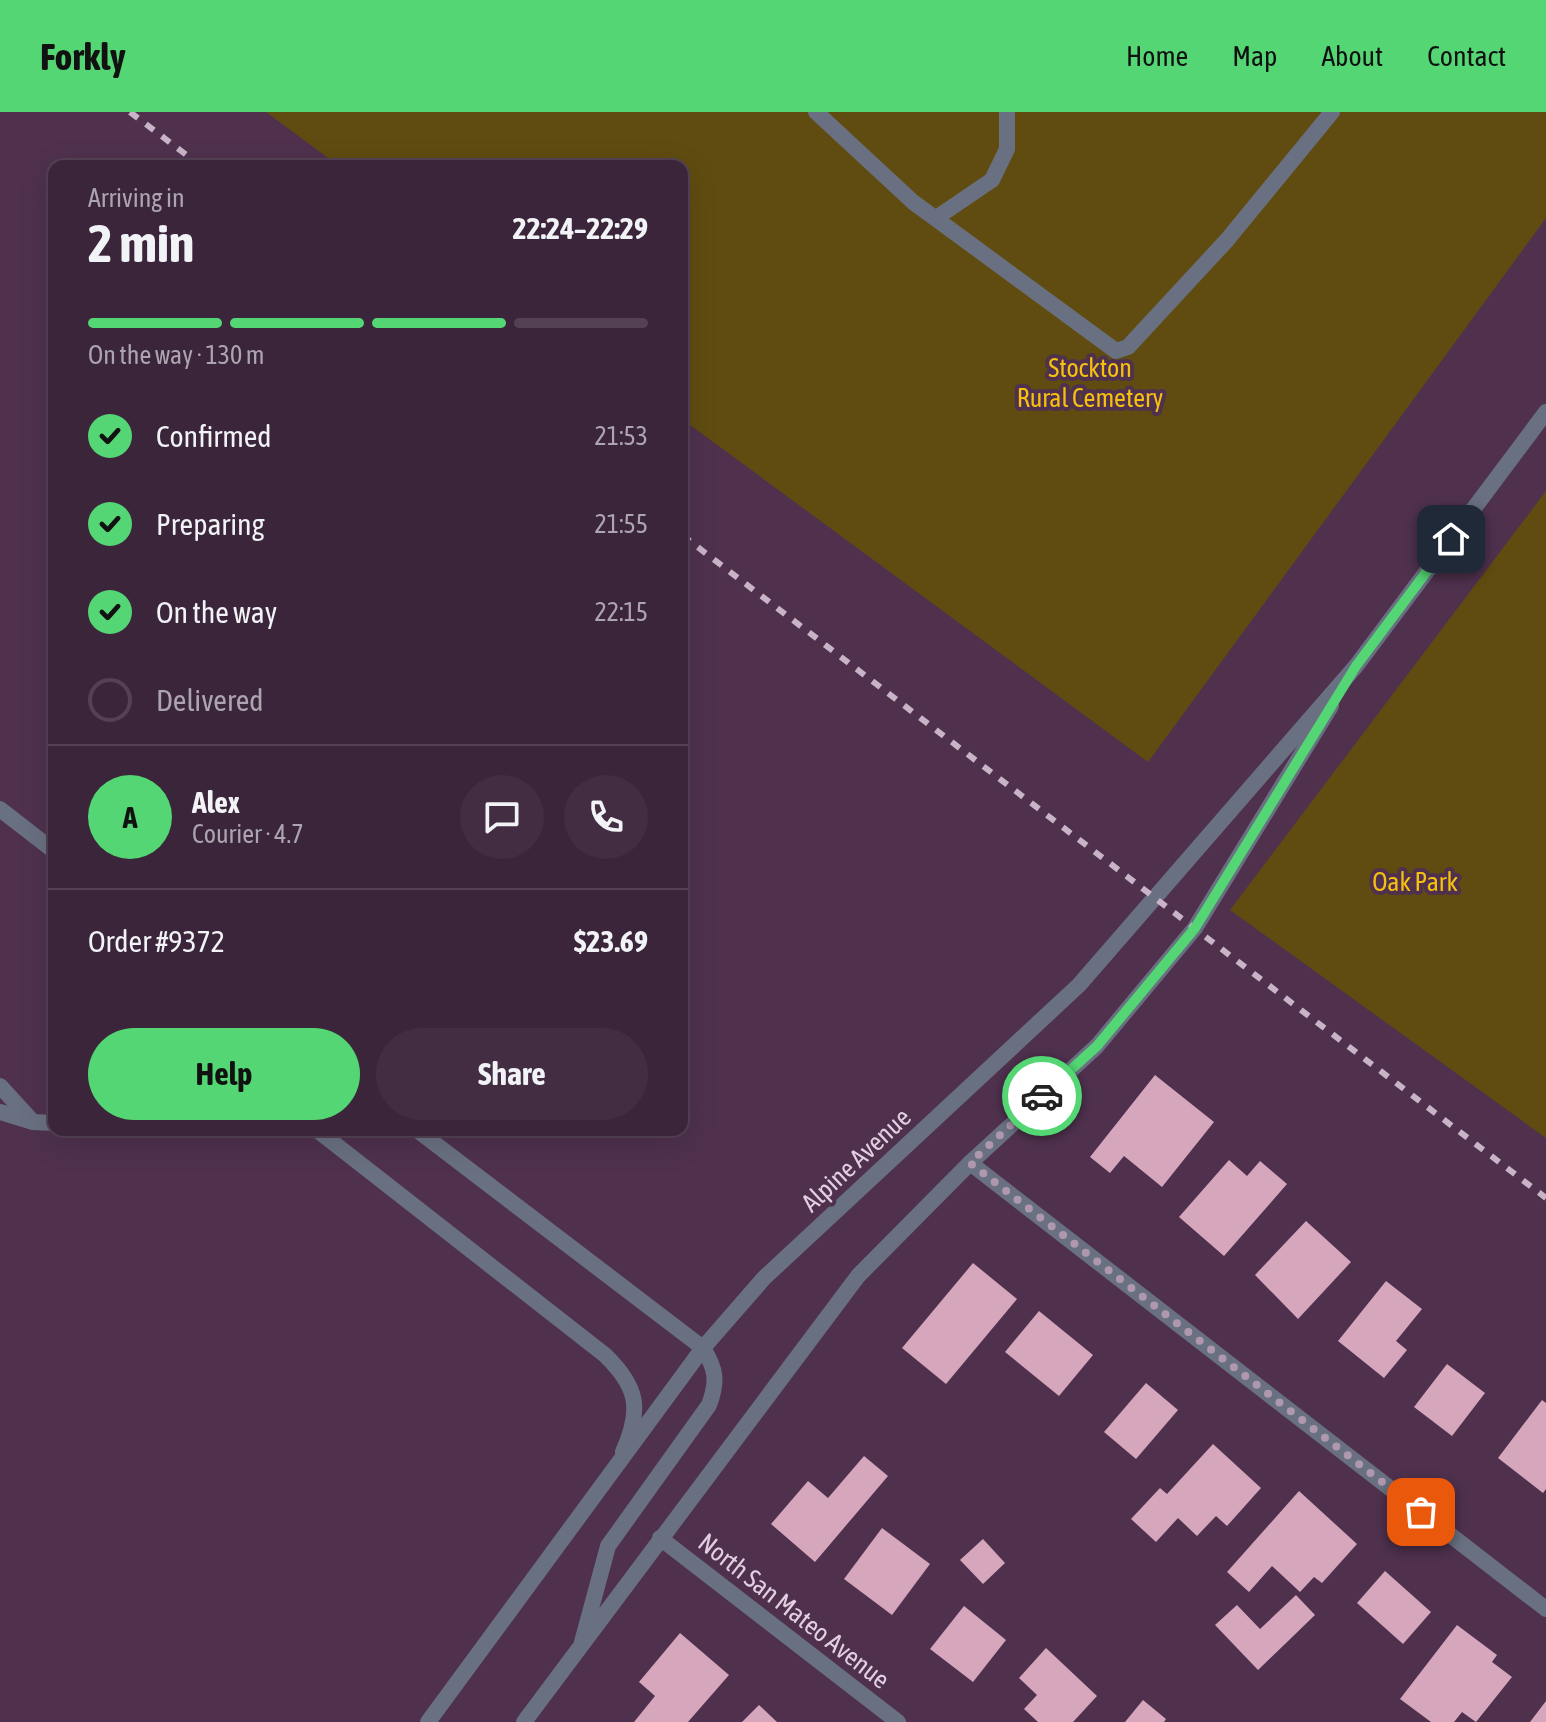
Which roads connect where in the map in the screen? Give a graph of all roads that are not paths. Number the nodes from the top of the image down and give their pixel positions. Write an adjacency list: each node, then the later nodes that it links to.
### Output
1 (816, 112): 4 (street)
2 (1007, 112): 4 (street)
3 (1332, 112): 4 (street)
4 (936, 218)
5 (1546, 412): 6 (street, Alpine Avenue)
6 (1356, 666): 15 (street, Alpine Avenue); 16 (street, Alpine Avenue)
7 (0, 809): 8 (street)
8 (48, 846)
9 (0, 1086): 11 (street)
10 (0, 1112): 11 (street)
11 (33, 1122): 12 (street)
12 (48, 1123)
13 (325, 1136): 17 (street)
14 (425, 1136): 16 (street)
15 (970, 1163): 18 (street, Alpine Avenue); 19 (street)
16 (703, 1348): 17 (street, Alpine Avenue); 20 (street)
17 (623, 1453): 21 (street, Alpine Avenue)
18 (660, 1538): 20 (street, Alpine Avenue); 23 (street, North San Mateo Avenue)
19 (1546, 1609)
20 (582, 1642): 22 (street, Alpine Avenue)
21 (428, 1722)
22 (524, 1722)
23 (898, 1722)

